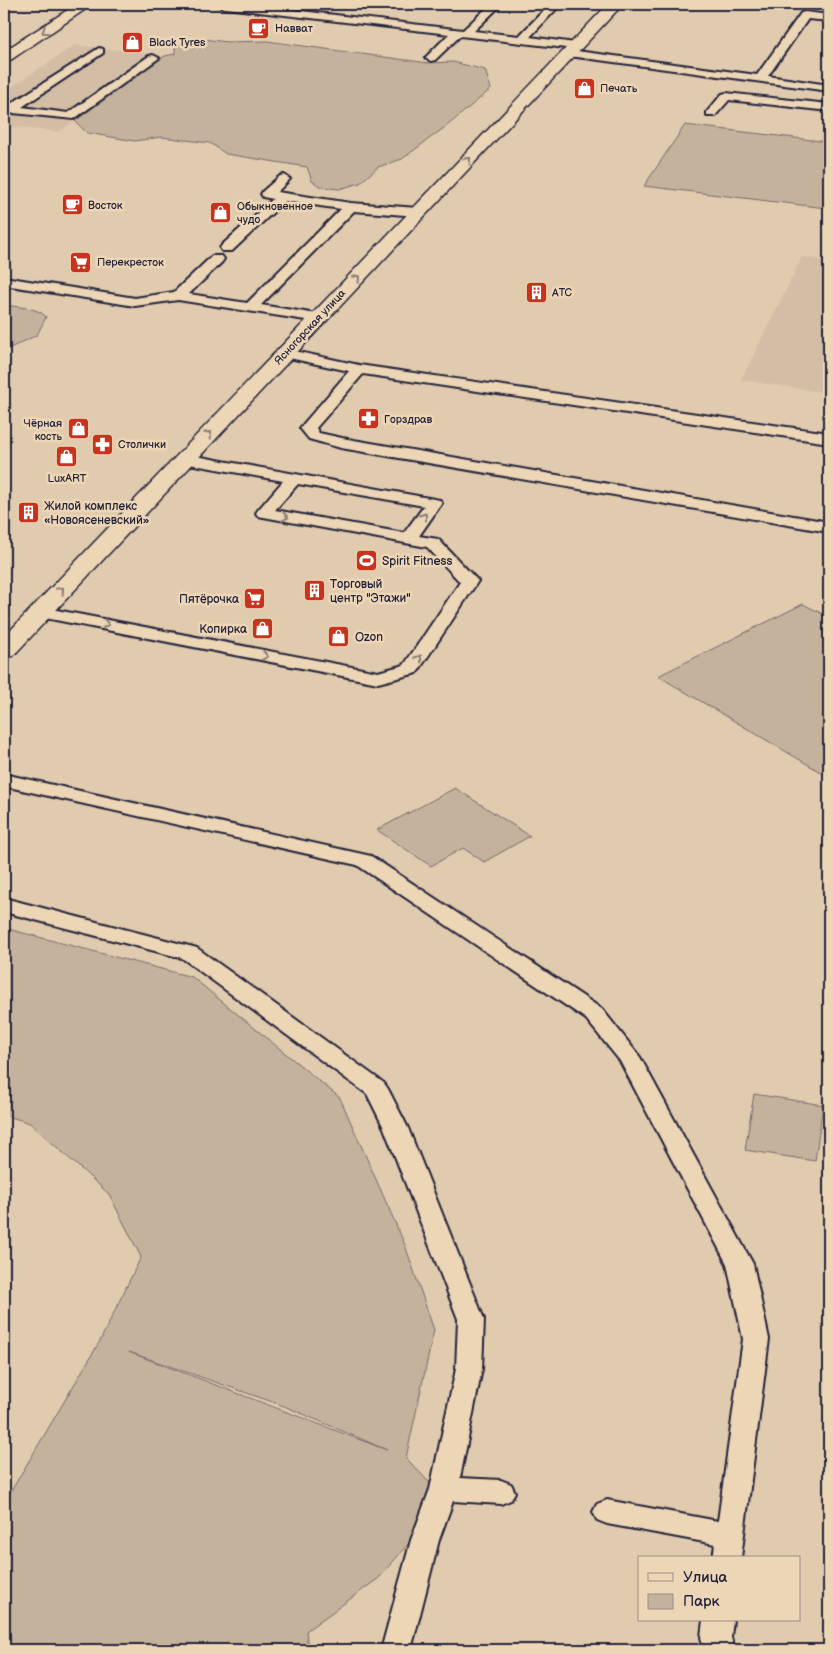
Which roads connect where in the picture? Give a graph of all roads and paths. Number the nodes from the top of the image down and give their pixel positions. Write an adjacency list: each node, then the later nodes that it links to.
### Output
1 (86, 4): 11 (main road, one-way to 11)
2 (222, 4): 7 (lane)
3 (497, 4): 7 (lane)
4 (556, 4): 8 (lane)
5 (616, 4): 9 (main road, Ясногорская улица)
6 (829, 18): 14 (lane)
7 (460, 34): 8 (lane); 13 (lane)
8 (520, 41): 9 (lane)
9 (572, 50): 14 (lane); 22 (main road, Ясногорская улица, one-way to 9)
10 (99, 51): 17 (lane)
11 (7, 53)
12 (153, 58): 17 (lane)
13 (430, 58)
14 (760, 79): 15 (lane)
15 (829, 88)
16 (829, 108): 18 (lane)
17 (7, 111)
18 (712, 114)
19 (284, 179): 20 (lane)
20 (282, 197): 21 (lane); 23 (lane)
21 (350, 207): 22 (lane); 27 (lane)
22 (418, 212): 28 (main road, Ясногорская улица, one-way to 22)
23 (227, 248)
24 (217, 259): 26 (lane)
25 (4, 281): 26 (lane)
26 (178, 296): 27 (lane)
27 (250, 307): 28 (lane)
28 (318, 318): 29 (main road, Ясногорская улица)
29 (285, 353): 30 (lane); 32 (main road, Ясногорская улица, one-way to 29)
30 (359, 369): 31 (lane); 34 (lane)
31 (829, 438)
32 (184, 460): 33 (lane); 36 (main road, Ясногорская улица, one-way to 32)
33 (294, 478): 35 (lane, one-way to 33); 35 (lane, one-way to 35)
34 (829, 527)
35 (408, 538): 36 (lane, one-way to 35)
36 (41, 612): 37 (main road, Ясногорская улица)
37 (4, 651)
38 (5, 782): 43 (lane)
39 (4, 905): 40 (lane)
40 (444, 1489): 41 (lane); 45 (lane)
41 (501, 1492)
42 (606, 1512): 43 (lane)
43 (728, 1546)
44 (718, 1622): 46 (lane)
45 (396, 1650)
46 (719, 1650)

